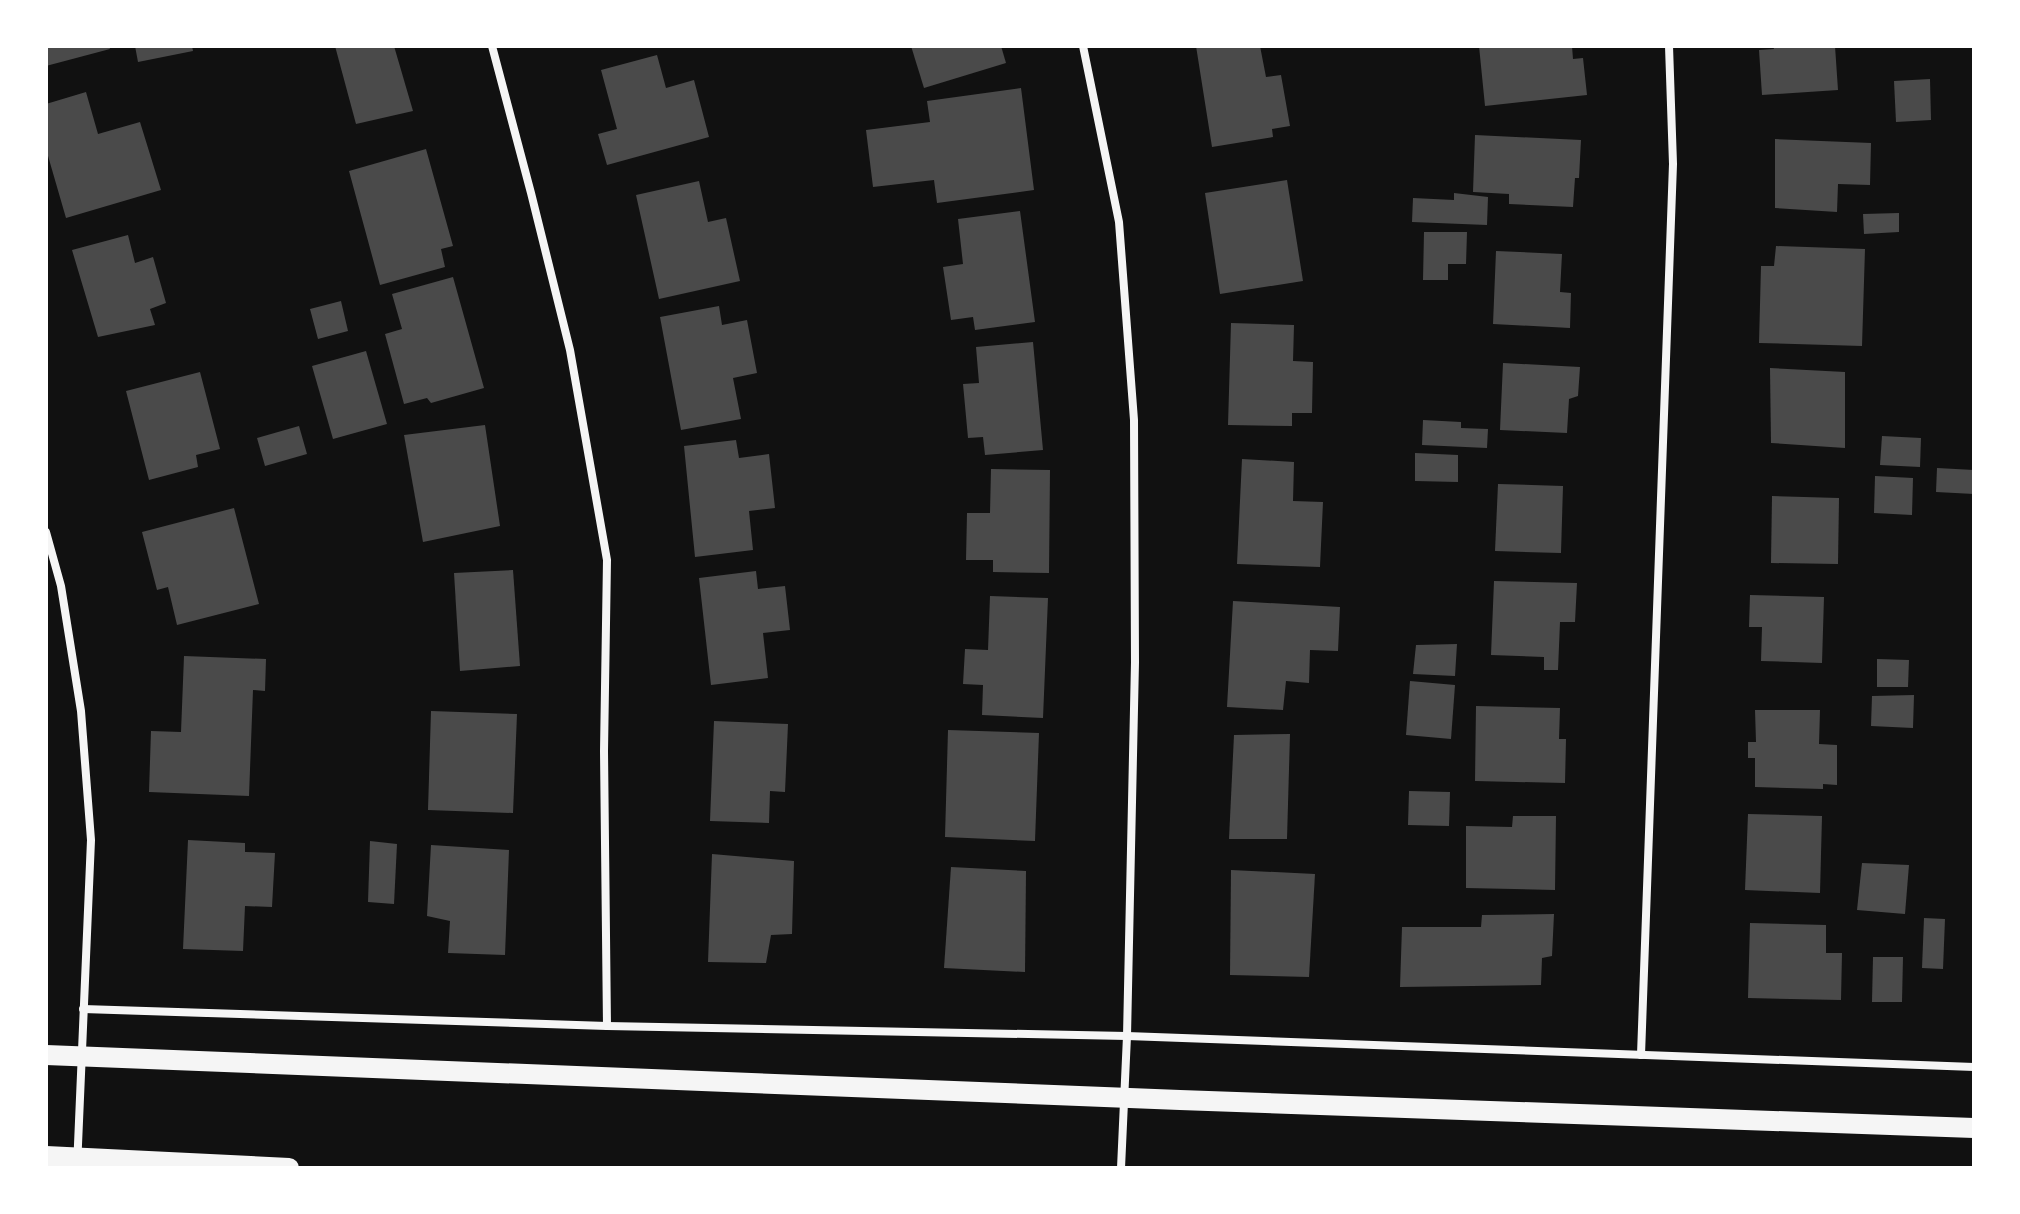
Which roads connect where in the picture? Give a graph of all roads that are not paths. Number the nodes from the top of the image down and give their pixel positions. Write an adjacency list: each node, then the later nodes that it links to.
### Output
1 (492, 46): 6 (street)
2 (1083, 46): 7 (street)
3 (1669, 46): 9 (street)
4 (46, 532): 5 (street)
5 (83, 1009): 6 (street); 10 (street)
6 (607, 1026): 7 (street)
7 (1127, 1036): 9 (street); 12 (street)
8 (46, 1055): 10 (main road)
9 (1641, 1055): 11 (street)
10 (81, 1056): 12 (main road); 15 (street)
11 (1974, 1067)
12 (1123, 1098): 13 (main road); 17 (street)
13 (1974, 1128)
14 (46, 1156): 15 (main road)
15 (77, 1163): 16 (main road)
16 (289, 1168)
17 (1121, 1168)

